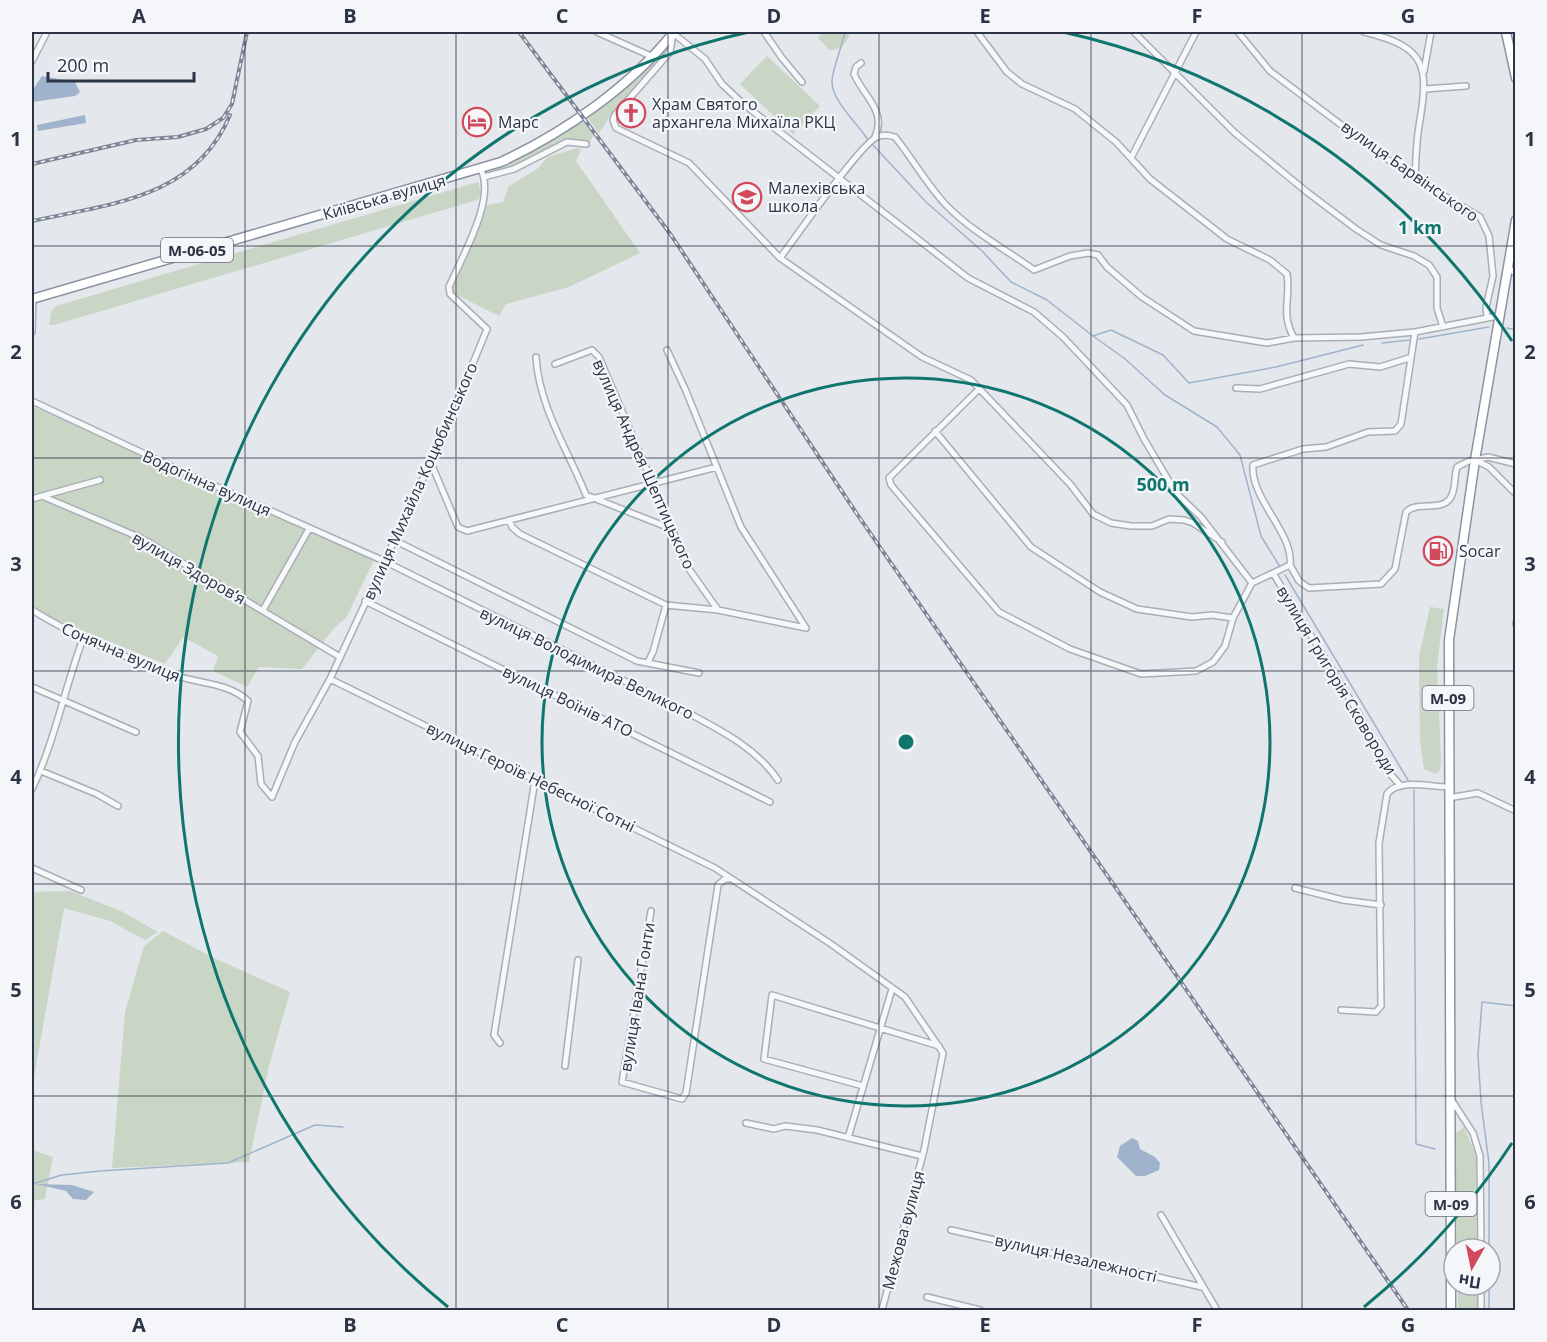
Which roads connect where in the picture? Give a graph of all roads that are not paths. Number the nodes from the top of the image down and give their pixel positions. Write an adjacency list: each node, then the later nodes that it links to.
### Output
1 (47, 32): 13 (street)
2 (597, 32): 12 (street)
3 (673, 32): 12 (highway, Київська вулиця / М-06-05); 26 (street); 28 (street)
4 (764, 32): 18 (street)
5 (977, 32): 23 (street)
6 (1134, 32): 15 (street)
7 (1196, 32): 15 (street)
8 (1238, 32): 25 (street, вулиця Барвінського)
9 (1364, 32): 16 (street)
10 (1431, 32): 16 (street)
11 (1506, 32): 17 (highway)
12 (653, 57): 24 (highway, Київська вулиця / М-06-05)
13 (32, 61)
14 (861, 63): 21 (street)
15 (1176, 72): 23 (street); 34 (street)
16 (1424, 72): 20 (street)
17 (1515, 78)
18 (802, 82)
19 (1467, 86): 20 (street)
20 (1425, 89): 25 (street)
21 (875, 137): 26 (street); 37 (street)
22 (586, 144): 24 (street)
23 (1131, 158): 37 (street)
24 (483, 173): 31 (highway, Київська вулиця / М-06-05); 47 (street, вулиця Михайла Коцюбинського)
25 (1415, 177): 33 (street, вулиця Барвінського)
26 (842, 178): 28 (street); 60 (street)
27 (1515, 220): 29 (highway, М-09)
28 (780, 258): 42 (street)
29 (1508, 267): 30 (street); 32 (highway, М-09)
30 (1515, 274)
31 (32, 299): 35 (street)
32 (1498, 316): 33 (street); 46 (highway, М-09)
33 (1487, 317): 34 (street)
34 (1443, 327): 36 (street)
35 (32, 332)
36 (1414, 332): 37 (street); 40 (street)
37 (1294, 338)
38 (667, 351): 49 (street)
39 (536, 357): 54 (street)
40 (1409, 358): 43 (street); 62 (street)
41 (555, 364): 51 (street, вулиця Андрея Шептицького)
42 (980, 388): 45 (street); 60 (street)
43 (1236, 388)
44 (32, 401): 57 (street, Водогінна вулиця)
45 (934, 431): 70 (street); 70 (street)
46 (1472, 461): 48 (street); 52 (street); 62 (street); 83 (highway, М-09)
47 (431, 462): 56 (street); 59 (street, вулиця Михайла Коцюбинського)
48 (1515, 464)
49 (717, 467): 51 (street); 69 (street)
50 (99, 480): 53 (street)
51 (653, 482): 54 (street); 58 (street, вулиця Андрея Шептицького)
52 (1515, 494)
53 (42, 496): 55 (street); 68 (street, вулиця Здоровʼя)
54 (594, 497): 56 (street); 58 (street)
55 (32, 499)
56 (509, 520): 66 (street)
57 (309, 529): 61 (street, Водогінна вулиця); 68 (street)
58 (672, 529): 69 (street, вулиця Андрея Шептицького)
59 (394, 540): 61 (street, вулиця Михайла Коцюбинського); 73 (street, вулиця Володимира Великого)
60 (1222, 542): 64 (street)
61 (384, 561): 65 (street, вулиця Михайла Коцюбинського); 81 (street, вулиця Володимира Великого)
62 (1290, 565): 63 (street)
63 (1273, 573): 64 (street); 82 (street, вулиця Григорія Сковороди)
64 (1252, 583): 70 (street)
65 (365, 601): 72 (street, вулиця Михайла Коцюбинського); 87 (street, вулиця Воїнів АТО)
66 (666, 605): 69 (street); 73 (street)
67 (32, 610): 71 (street, Сонячна вулиця)
68 (263, 610): 72 (street, вулиця Здоровʼя)
69 (718, 610)
70 (1233, 618)
71 (84, 636): 77 (street); 85 (street, Сонячна вулиця)
72 (340, 657): 75 (street, вулиця Михайла Коцюбинського)
73 (648, 662): 74 (street, вулиця Володимира Великого)
74 (699, 674)
75 (330, 679): 80 (street, вулиця Героїв Небесної Сотні); 85 (street, вулиця Михайла Коцюбинського)
76 (32, 687): 77 (street)
77 (62, 700): 78 (street); 79 (street)
78 (136, 732)
79 (40, 771): 84 (street); 88 (street)
80 (536, 780): 91 (street, вулиця Героїв Небесної Сотні); 100 (street)
81 (778, 780)
82 (1401, 786): 83 (street); 94 (street)
83 (1448, 787): 86 (highway, М-09)
84 (32, 789)
85 (272, 797)
86 (1448, 798): 89 (street); 104 (highway, М-09)
87 (770, 802)
88 (118, 806)
89 (1515, 811)
90 (32, 868): 93 (street)
91 (731, 879): 95 (street, вулиця Івана Гонти); 97 (street, вулиця Героїв Небесної Сотні)
92 (1295, 888): 94 (street)
93 (81, 890)
94 (1381, 905): 98 (street)
95 (651, 911)
96 (578, 960): 102 (street)
97 (892, 989): 99 (street); 101 (street, вулиця Героїв Небесної Сотні)
98 (1341, 1010)
99 (880, 1027): 101 (street); 103 (street); 103 (street)
100 (501, 1044)
101 (940, 1046): 107 (street, Межова вулиця)
102 (565, 1066)
103 (863, 1086): 106 (street)
104 (1450, 1098): 110 (street); 116 (highway, М-09)
105 (746, 1123): 106 (street)
106 (848, 1138): 107 (street)
107 (923, 1153): 113 (street, Межова вулиця)
108 (1161, 1215): 111 (street)
109 (951, 1230): 111 (street, вулиця Незалежності)
110 (1481, 1237)
111 (1202, 1287): 115 (street)
112 (927, 1297): 114 (street)
113 (882, 1311)
114 (980, 1311)
115 (1217, 1311)
116 (1451, 1311)

